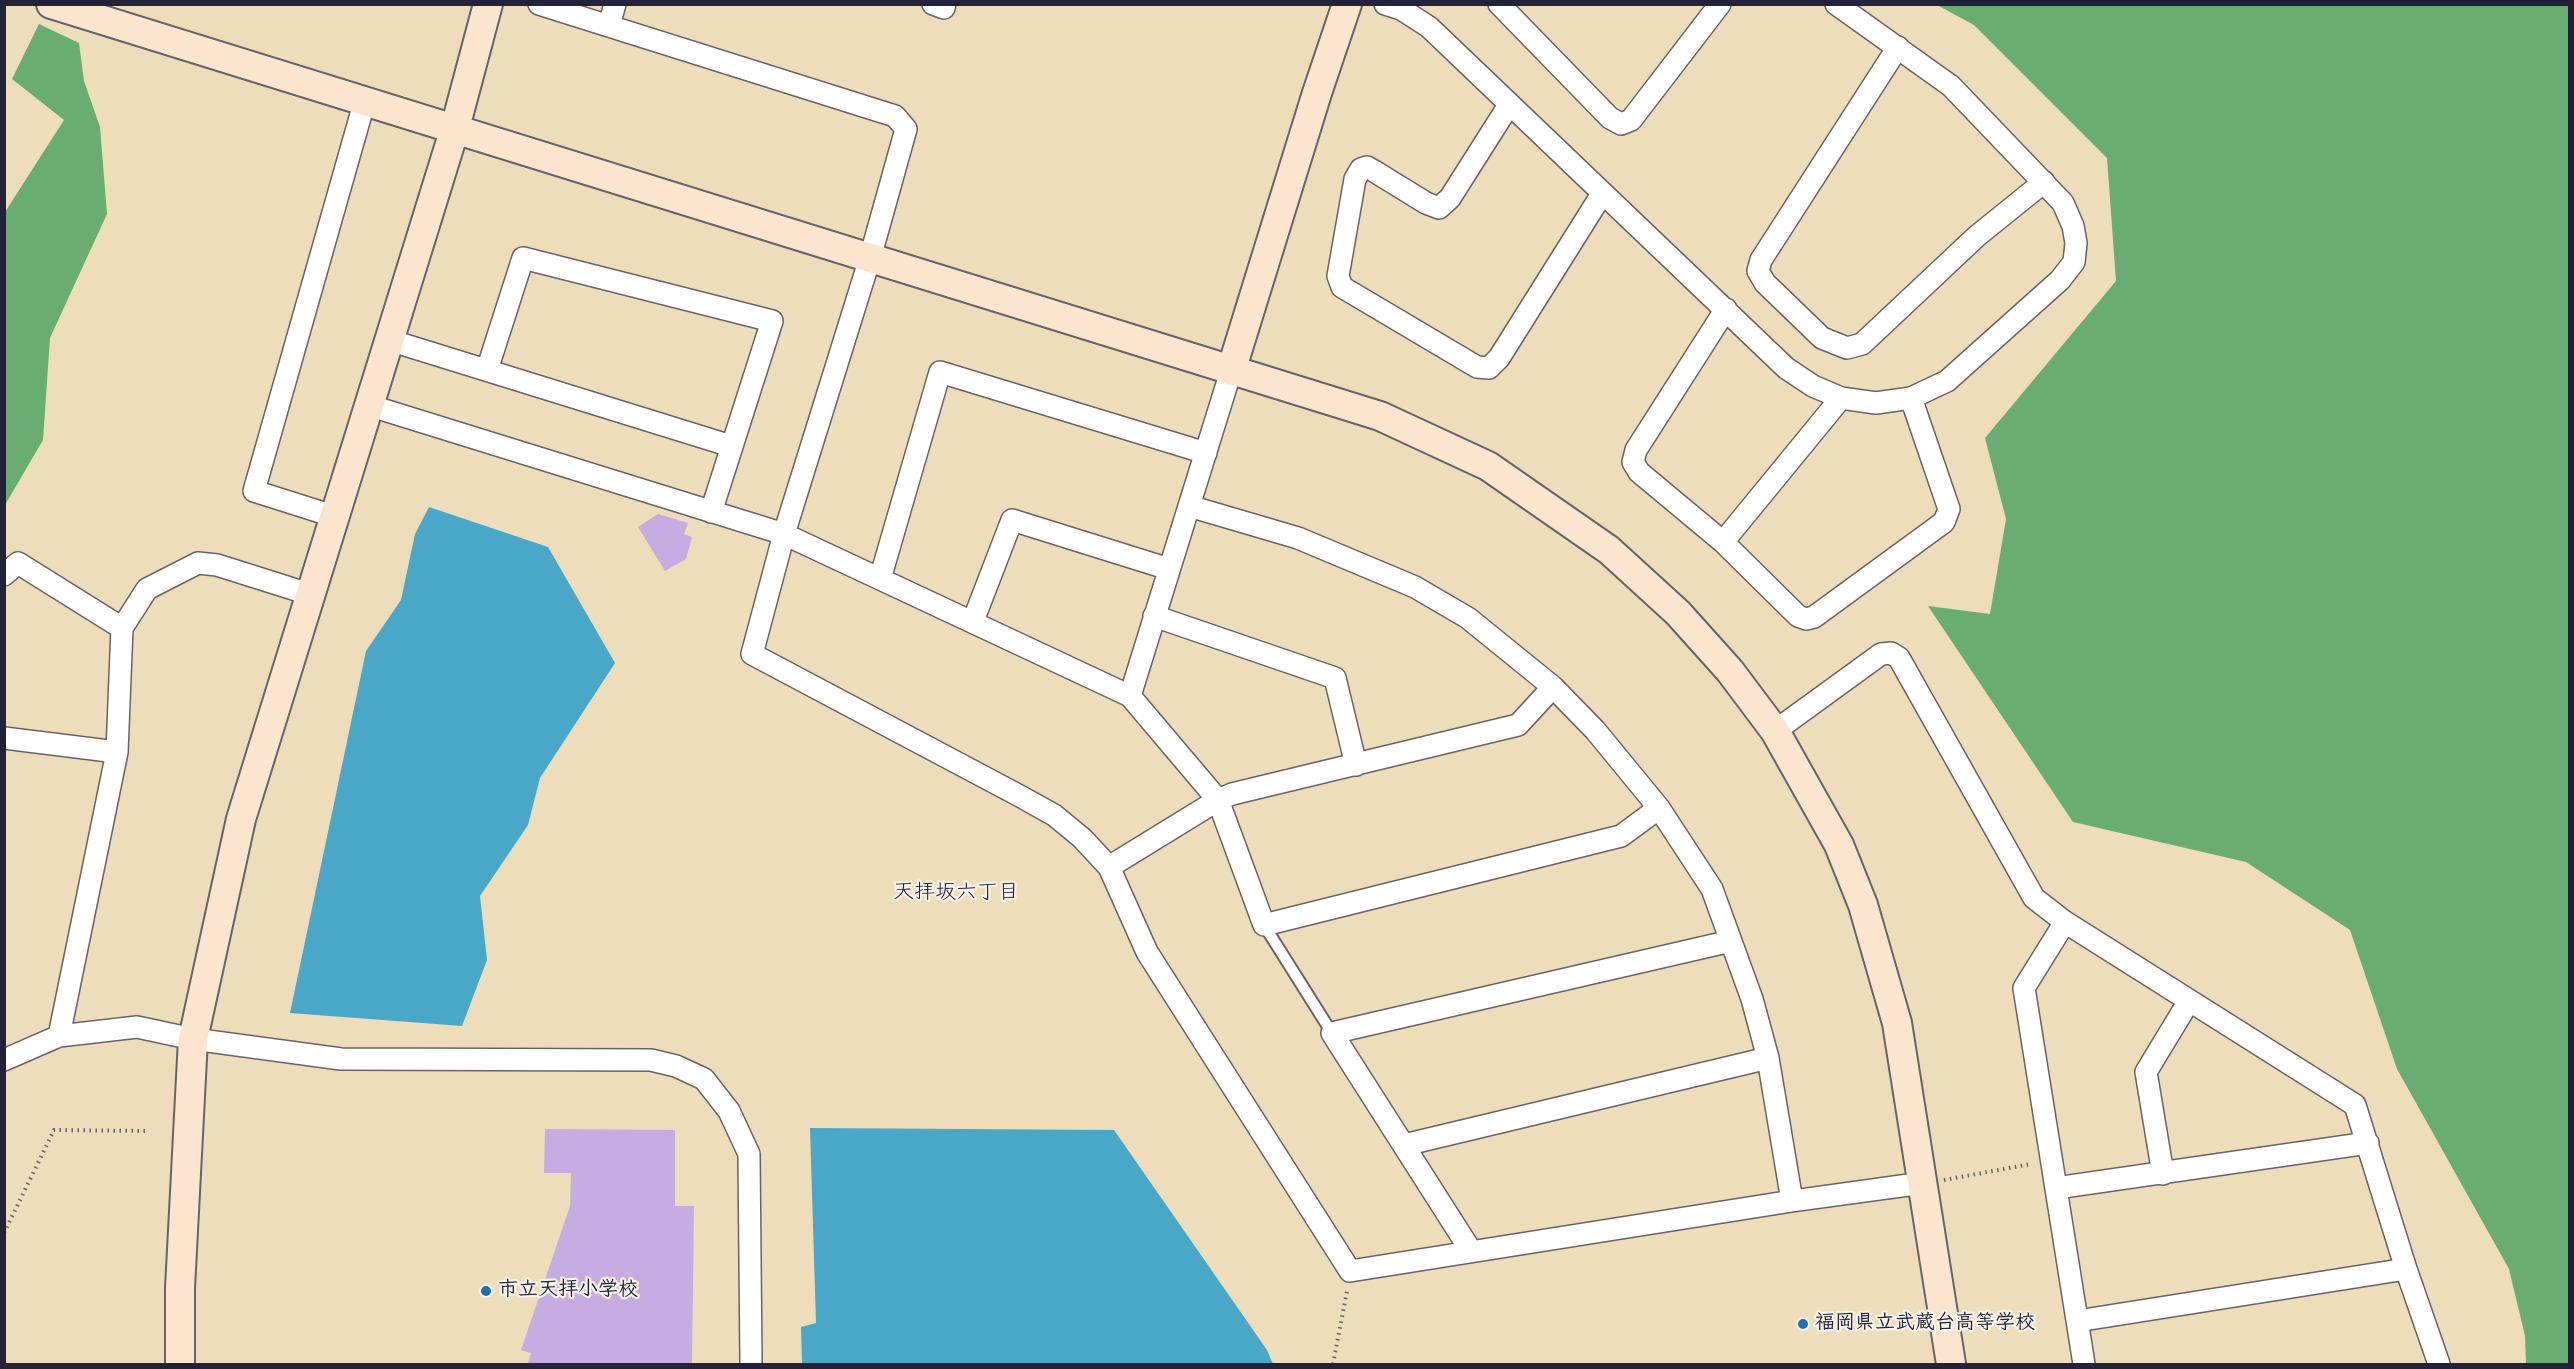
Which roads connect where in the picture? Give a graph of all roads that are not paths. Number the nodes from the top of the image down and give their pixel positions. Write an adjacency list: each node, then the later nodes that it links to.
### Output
1 (51, 4): 14 (street)
2 (488, 4): 16 (street)
3 (539, 4): 12 (street)
4 (615, 4): 12 (street)
5 (933, 4): 6 (street)
6 (945, 4)
7 (1347, 4): 23 (street)
8 (1385, 4): 15 (street)
9 (1720, 4): 11 (street)
10 (1836, 4): 13 (street)
11 (1508, 8)
12 (609, 26): 19 (street)
13 (1898, 47): 17 (street); 17 (street)
14 (365, 100): 16 (street); 31 (street)
15 (1509, 105): 18 (street); 18 (street)
16 (454, 128): 19 (street); 21 (street)
17 (2044, 182): 25 (street)
18 (1602, 194): 20 (street)
19 (870, 258): 23 (street); 32 (street)
20 (1726, 309): 24 (street); 33 (street)
21 (390, 340): 22 (street); 26 (street)
22 (488, 370): 27 (street); 27 (street)
23 (1231, 371): 28 (street); 43 (street)
24 (1840, 398): 25 (street); 33 (street)
25 (1911, 398): 33 (street)
26 (368, 405): 30 (street); 31 (street)
27 (731, 446): 30 (street)
28 (1206, 453): 29 (street); 36 (street)
29 (1189, 506): 34 (street); 41 (street)
30 (711, 512): 32 (street)
31 (333, 516): 37 (street)
32 (784, 534): 36 (street); 49 (street)
33 (1723, 542)
34 (1169, 569): 38 (street); 39 (street)
35 (4, 575): 40 (street)
36 (880, 579): 39 (street)
37 (309, 594): 40 (street); 56 (street)
38 (1154, 616): 42 (street); 46 (street)
39 (973, 621): 42 (street)
40 (122, 628): 45 (street)
41 (1553, 687): 46 (street); 48 (street)
42 (1130, 696): 47 (street)
43 (1775, 731): 50 (street); 62 (street)
44 (4, 738): 45 (street)
45 (117, 752): 55 (street)
46 (1356, 765): 47 (street)
47 (1218, 800): 49 (street); 51 (street)
48 (1659, 808): 51 (street); 52 (street)
49 (1109, 867): 65 (street)
50 (2065, 922): 53 (street); 63 (street)
51 (1264, 925): 54 (lane)
52 (1731, 941): 54 (street); 57 (street)
53 (2189, 1001): 59 (street); 61 (street)
54 (1332, 1033): 60 (street)
55 (59, 1036): 56 (street); 58 (street)
56 (193, 1040): 68 (street); 69 (street)
57 (1768, 1058): 60 (street); 64 (street)
58 (4, 1060)
59 (2368, 1143): 61 (street); 66 (street)
60 (1404, 1145): 65 (street)
61 (2163, 1174): 63 (street)
62 (1923, 1183): 64 (street); 70 (street)
63 (2056, 1188): 67 (street)
64 (1792, 1201): 65 (street)
65 (1471, 1251)
66 (2406, 1269): 67 (street); 72 (street)
67 (2077, 1321): 71 (street)
68 (180, 1365)
69 (751, 1365)
70 (1951, 1365)
71 (2084, 1365)
72 (2439, 1365)

